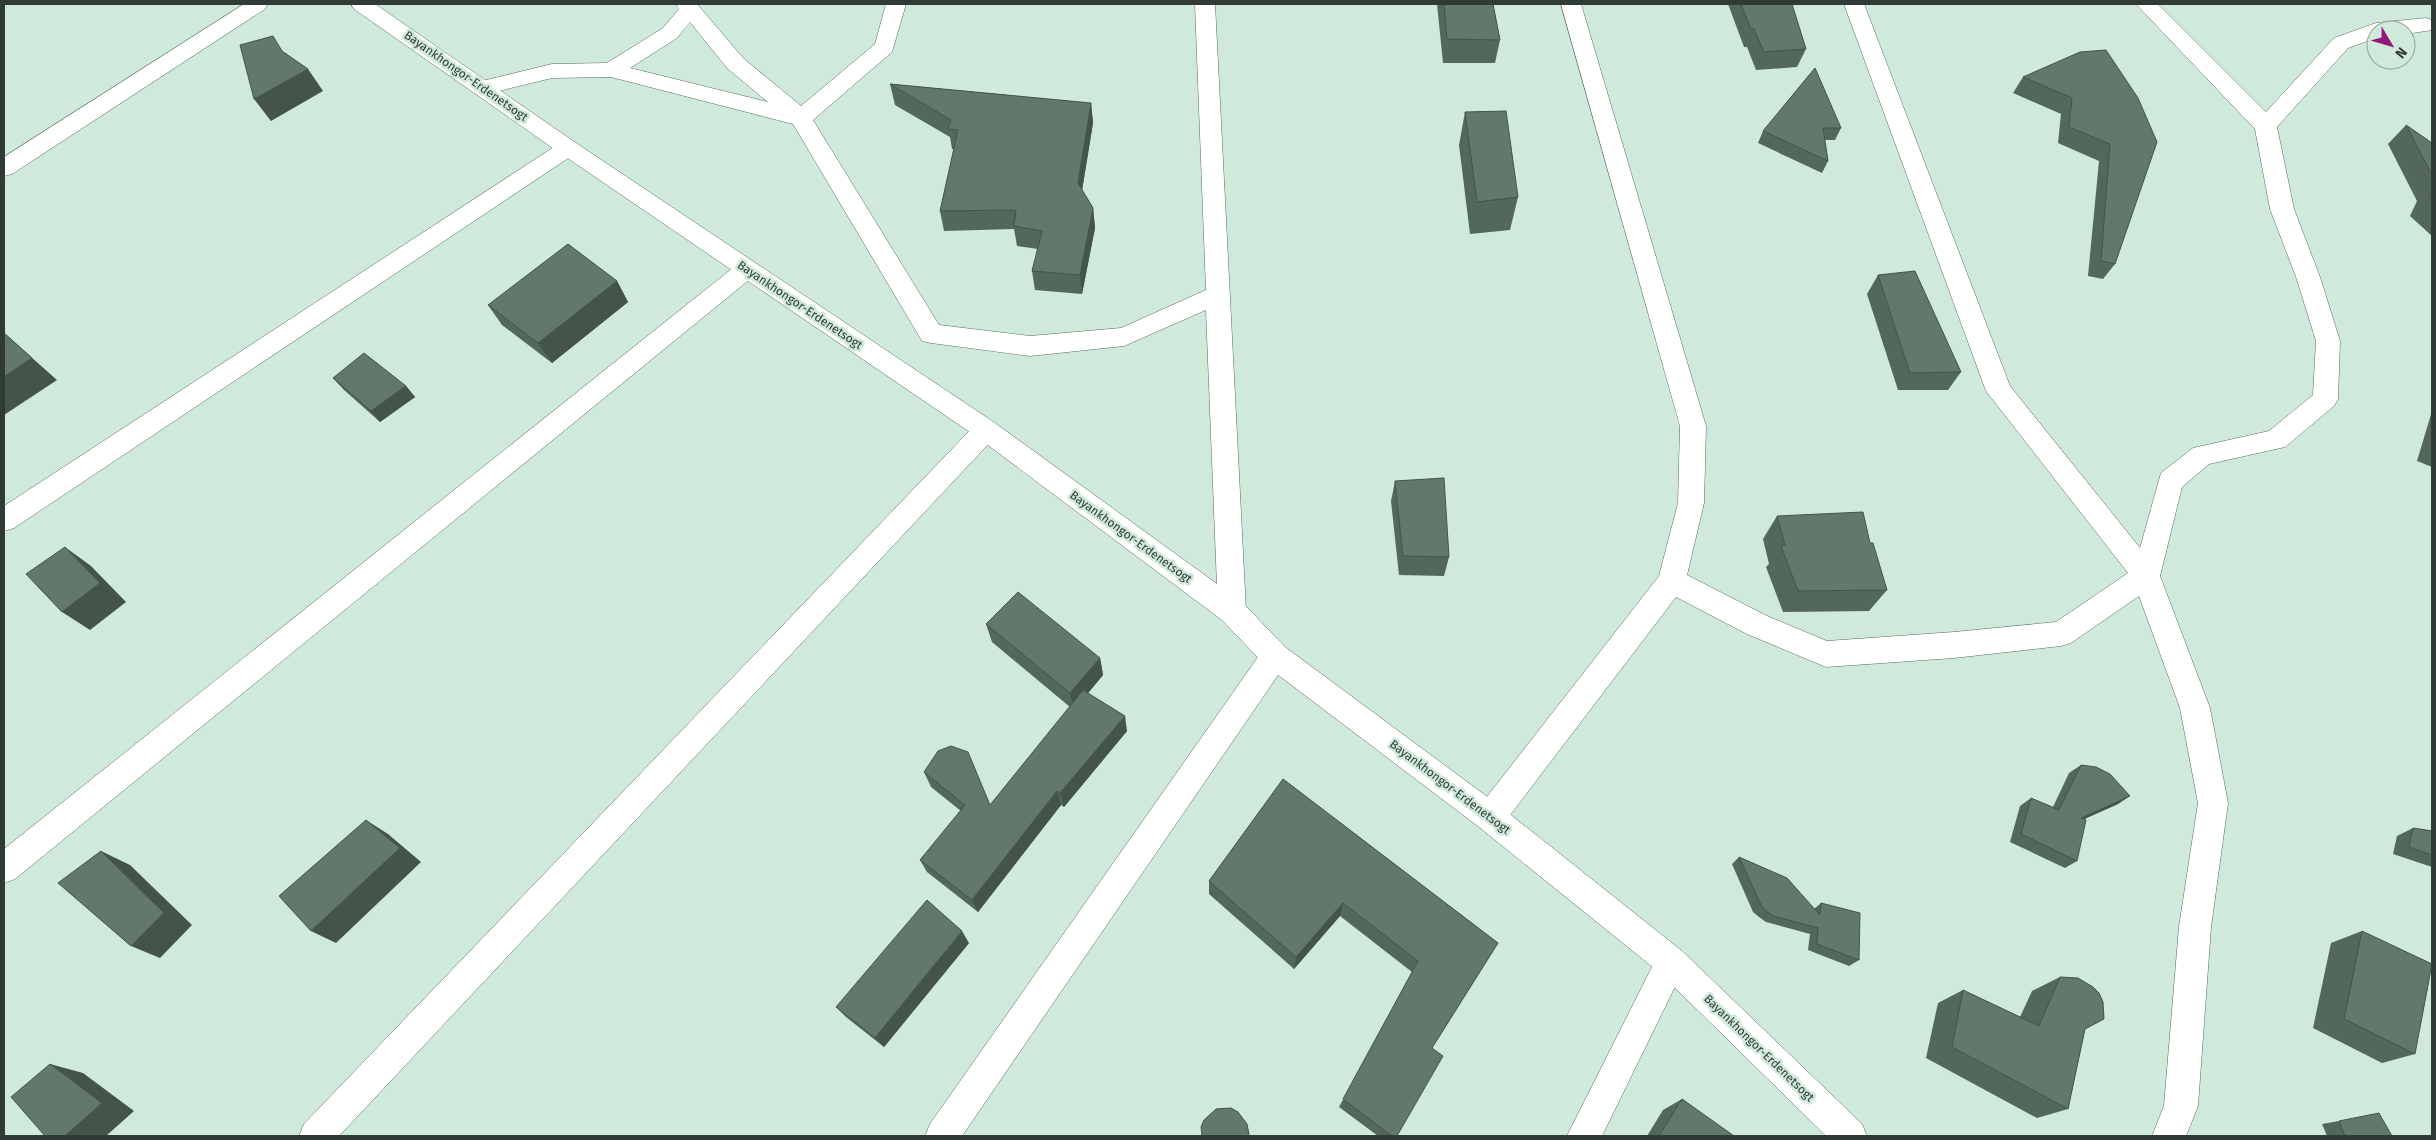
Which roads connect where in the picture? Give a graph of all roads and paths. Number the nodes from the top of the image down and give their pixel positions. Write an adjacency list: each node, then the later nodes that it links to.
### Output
1 (258, 4): 17 (street)
2 (361, 4): 13 (street, Bayankhongor-Erdenetsogt)
3 (896, 4): 14 (street)
4 (1205, 4): 19 (street)
5 (1570, 4): 23 (street)
6 (1854, 4): 22 (street)
7 (2146, 4): 15 (street)
8 (688, 6): 12 (street); 14 (street)
9 (2426, 25): 10 (street)
10 (2416, 26)
11 (2366, 34): 15 (street)
12 (611, 70): 13 (street); 14 (street)
13 (482, 88): 16 (street, Bayankhongor-Erdenetsogt)
14 (801, 118): 19 (street)
15 (2266, 126): 22 (street)
16 (568, 148): 18 (street, Bayankhongor-Erdenetsogt); 21 (street)
17 (4, 168)
18 (747, 269): 20 (street, Bayankhongor-Erdenetsogt); 27 (street)
19 (1218, 295): 24 (street)
20 (986, 430): 24 (street, Bayankhongor-Erdenetsogt); 29 (street)
21 (4, 520)
22 (2146, 576): 23 (street); 33 (street)
23 (1672, 581): 26 (street)
24 (1232, 612): 25 (street, Bayankhongor-Erdenetsogt)
25 (1274, 656): 26 (street, Bayankhongor-Erdenetsogt); 30 (street)
26 (1490, 817): 28 (street, Bayankhongor-Erdenetsogt)
27 (4, 868)
28 (1671, 962): 31 (street); 32 (street, Bayankhongor-Erdenetsogt)
29 (316, 1136)
30 (942, 1136)
31 (1584, 1136)
32 (1850, 1136)
33 (2169, 1136)

